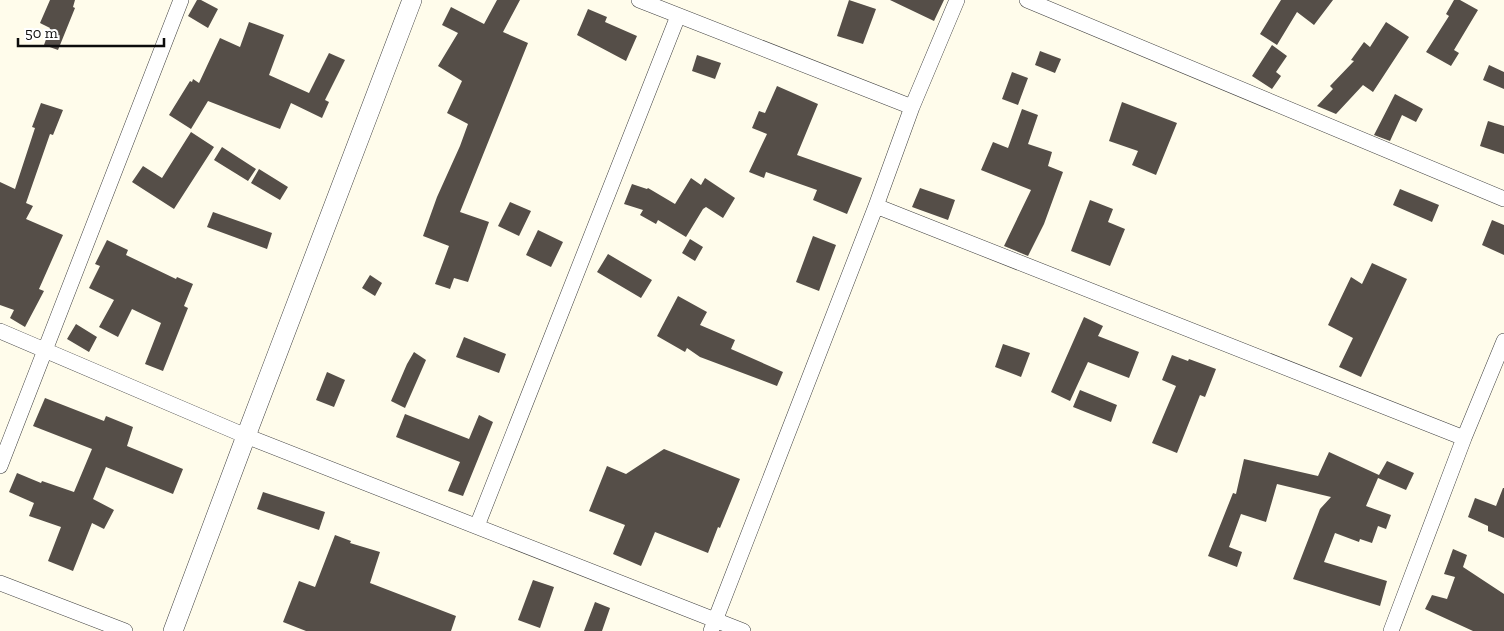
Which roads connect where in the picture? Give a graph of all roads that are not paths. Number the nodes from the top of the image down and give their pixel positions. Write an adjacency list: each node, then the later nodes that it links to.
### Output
1 (181, 0): 12 (street)
2 (412, 0): 13 (street)
3 (639, 0): 6 (street)
4 (957, 0): 7 (street)
5 (1027, 0): 8 (street)
6 (678, 16): 7 (street); 16 (street)
7 (912, 107): 9 (street)
8 (1504, 199)
9 (876, 206): 14 (street); 18 (street)
10 (0, 331): 12 (street)
11 (1504, 341): 14 (street)
12 (45, 350): 13 (street); 15 (street)
13 (246, 436): 16 (street); 20 (street)
14 (1464, 438): 22 (street)
15 (0, 466)
16 (476, 526): 18 (street)
17 (0, 583): 19 (street)
18 (713, 626): 21 (street)
19 (125, 631)
20 (173, 631)
21 (743, 631)
22 (1391, 631)

